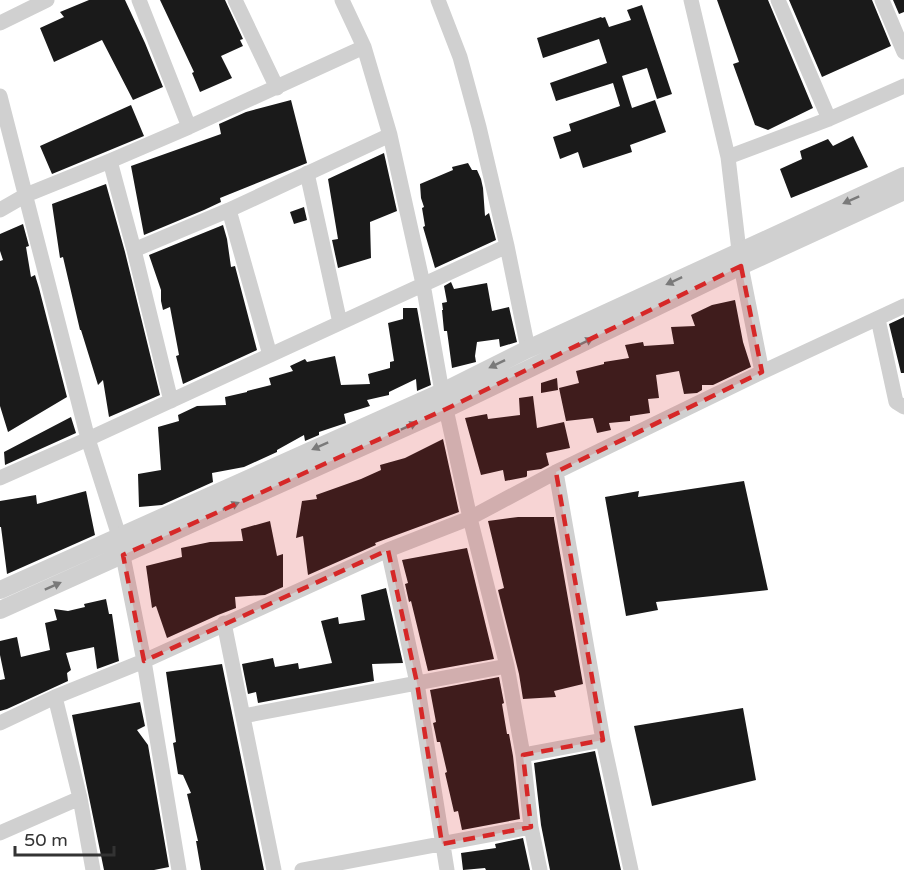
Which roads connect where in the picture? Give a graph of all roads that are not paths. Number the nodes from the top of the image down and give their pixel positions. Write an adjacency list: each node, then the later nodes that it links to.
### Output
1 (47, 0): 9 (street)
2 (139, 0): 16 (street)
3 (235, 0): 13 (street)
4 (342, 0): 10 (street)
5 (438, 0): 26 (street)
6 (691, 0): 18 (street)
7 (778, 0): 15 (street)
8 (882, 0): 11 (street)
9 (0, 22)
10 (363, 47): 13 (street); 17 (street)
11 (904, 52)
12 (904, 86): 15 (street)
13 (277, 87): 16 (street)
14 (0, 96): 23 (street)
15 (829, 119): 18 (street)
16 (189, 127): 19 (street)
17 (390, 135): 20 (street); 29 (street)
18 (728, 157): 28 (street)
19 (110, 161): 23 (street); 27 (street)
20 (307, 173): 25 (street); 32 (street)
21 (904, 176): 28 (street, one-way to 28)
22 (904, 191): 28 (street)
23 (26, 195): 24 (street); 39 (street)
24 (0, 210)
25 (229, 210): 27 (street); 34 (street)
26 (507, 246): 29 (street); 33 (street)
27 (135, 250): 37 (street)
28 (740, 259): 33 (street, one-way to 33); 35 (street); 36 (street, one-way to 28)
29 (423, 284): 32 (street); 36 (street)
30 (904, 306): 31 (street)
31 (878, 319): 35 (street); 38 (street)
32 (340, 323): 34 (street)
33 (528, 349): 36 (street, one-way to 36)
34 (270, 356): 37 (street)
35 (762, 372): 40 (street)
36 (444, 400): 42 (street); 43 (street, one-way to 43); 45 (street, one-way to 36)
37 (171, 401): 39 (street)
38 (904, 408)
39 (88, 439): 41 (street); 43 (street)
40 (556, 472): 42 (street); 55 (street)
41 (0, 478)
42 (470, 518): 44 (street); 50 (street)
43 (119, 536): 45 (street); 46 (street)
44 (388, 550): 48 (street); 51 (street)
45 (123, 555): 47 (street, one-way to 45); 49 (street)
46 (0, 591)
47 (0, 610)
48 (224, 623): 49 (street); 53 (street)
49 (144, 661): 52 (street); 62 (street)
50 (507, 666): 51 (street); 56 (street)
51 (417, 683): 53 (street); 60 (street)
52 (55, 697): 54 (street); 57 (street)
53 (243, 716): 63 (street)
54 (0, 723)
55 (603, 740): 56 (street); 67 (street)
56 (524, 755): 58 (street)
57 (80, 798): 59 (street); 61 (street)
58 (531, 827): 60 (street); 66 (street)
59 (0, 833)
60 (442, 844): 64 (street); 65 (street)
61 (93, 870)
62 (179, 870)
63 (274, 870)
64 (302, 870)
65 (447, 870)
66 (540, 870)
67 (631, 870)

